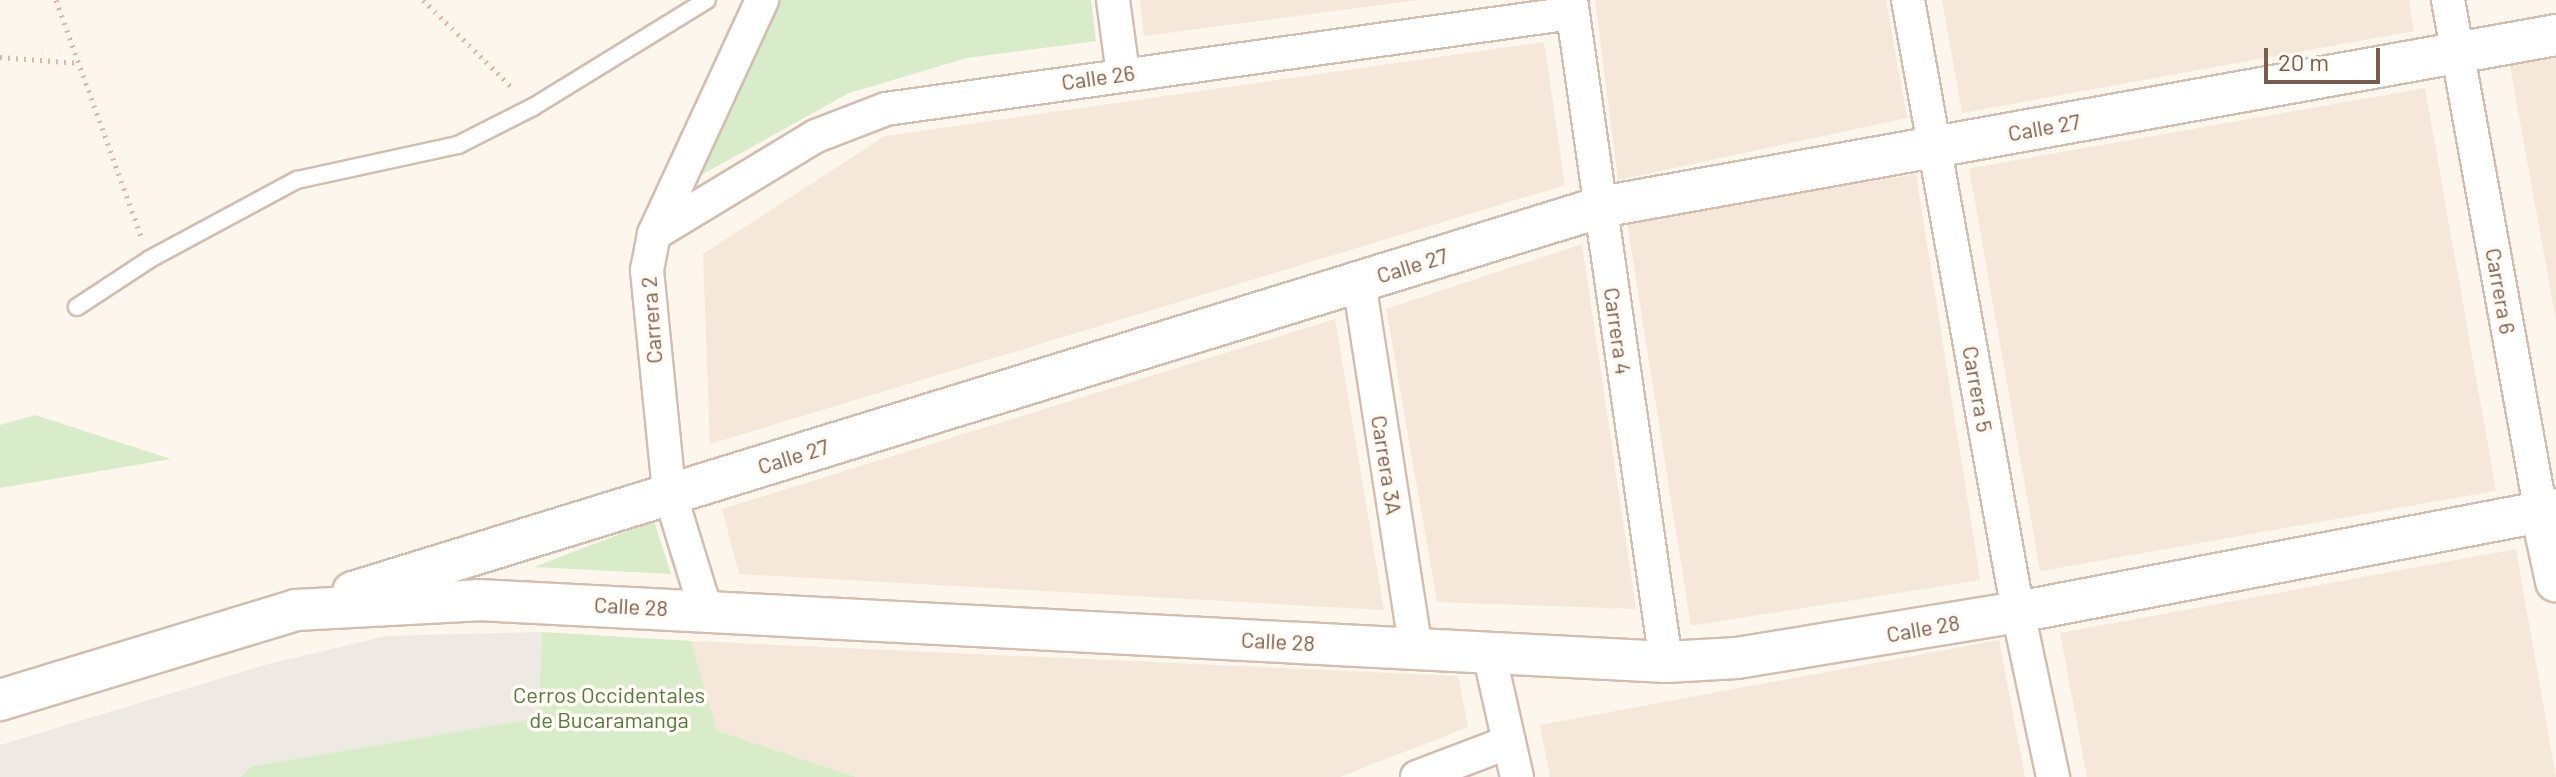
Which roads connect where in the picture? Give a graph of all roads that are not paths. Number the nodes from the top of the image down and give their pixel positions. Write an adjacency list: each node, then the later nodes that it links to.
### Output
1 (707, 0): 14 (lane)
2 (762, 0): 12 (street, Carrera 2)
3 (1113, 0): 9 (street)
4 (1908, 0): 10 (street, Carrera 5)
5 (2448, 0): 8 (street, Carrera 6)
6 (1572, 6): 9 (street, Calle 26); 11 (street, Carrera 4)
7 (2556, 35): 8 (street, Calle 27)
8 (2458, 53): 10 (street, Calle 27); 16 (street, Carrera 6)
9 (1123, 74): 12 (street, Calle 26)
10 (1935, 147): 11 (street, Calle 27); 20 (street, Carrera 5)
11 (1601, 207): 13 (street, Calle 27); 23 (street, Carrera 4)
12 (654, 234): 15 (street, Carrera 2)
13 (1359, 282): 15 (street, Calle 27); 21 (street, Carrera 3A)
14 (77, 307)
15 (670, 494): 18 (street, Calle 27); 19 (street, Carrera 2)
16 (2548, 511): 17 (street, Carrera 6); 20 (street, Calle 28)
17 (2556, 581)
18 (296, 610): 19 (street, Calle 28); 24 (street, Calle 28)
19 (706, 611): 21 (street, Calle 28)
20 (2018, 612): 23 (street, Calle 28); 28 (street, Carrera 5)
21 (1416, 649): 22 (street, Calle 28)
22 (1489, 653): 23 (street, Calle 28); 25 (street)
23 (1666, 662)
24 (0, 700)
25 (1509, 742): 26 (street); 27 (street)
26 (1417, 777)
27 (1517, 777)
28 (2053, 777)

